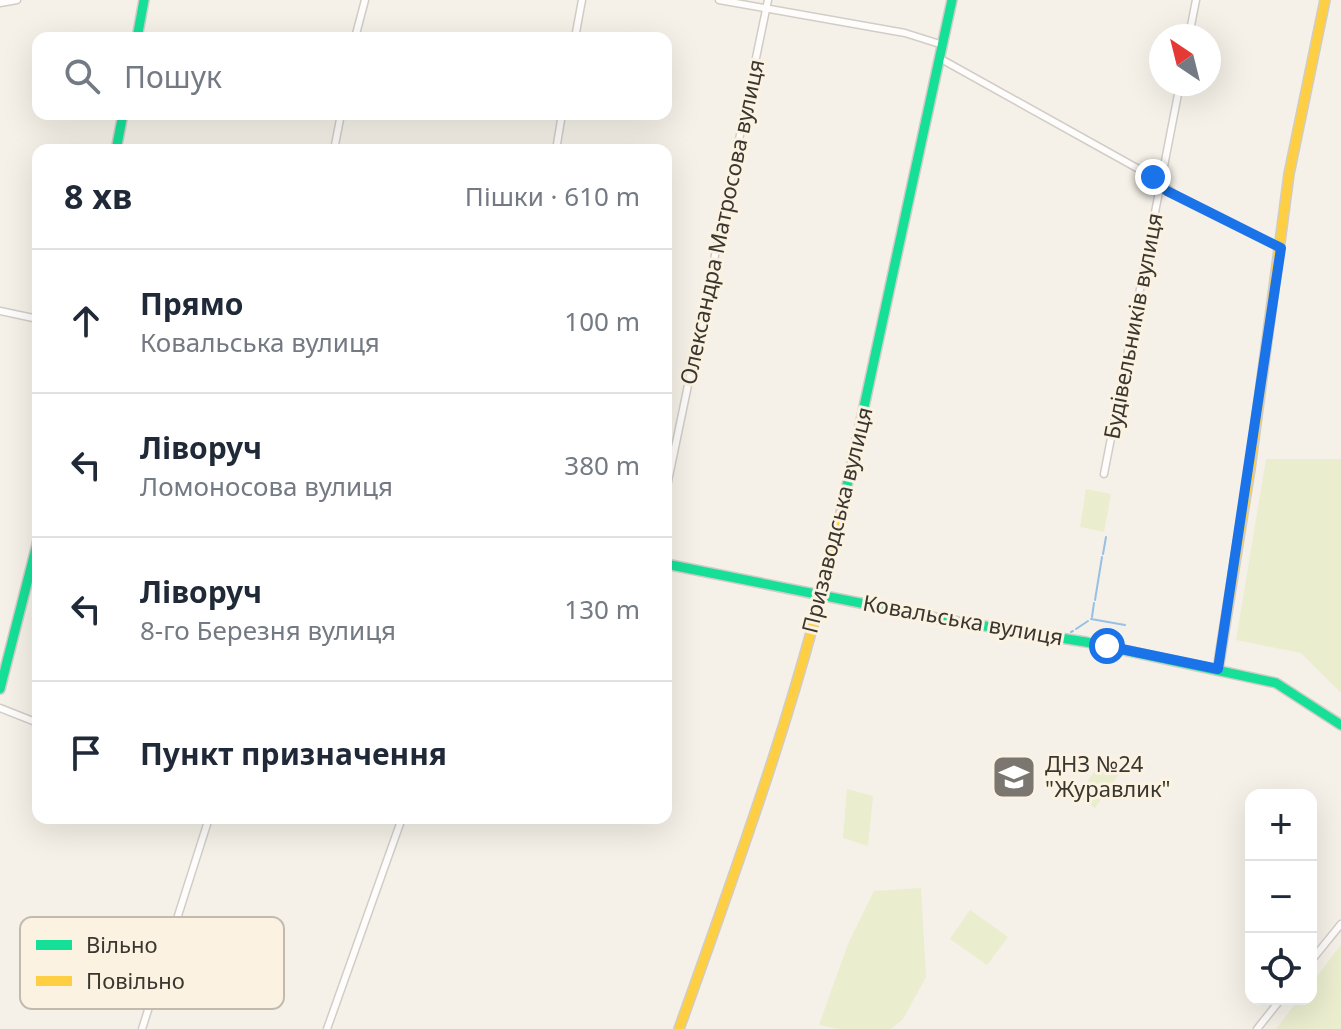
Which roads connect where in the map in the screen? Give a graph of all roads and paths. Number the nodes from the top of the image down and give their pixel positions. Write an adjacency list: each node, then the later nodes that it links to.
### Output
1 (17, 0): 10 (street)
2 (144, 0): 13 (street)
3 (365, 0): 14 (street)
4 (582, 0): 15 (street)
5 (719, 0): 11 (street)
6 (768, 0): 11 (street, Олександра Матросова вулиця)
7 (952, 0): 16 (street, Призаводська вулиця)
8 (1196, 0): 12 (street)
9 (1325, 0): 26 (street)
10 (0, 3)
11 (766, 10): 16 (street); 29 (street, Олександра Матросова вулиця)
12 (1191, 24)
13 (138, 32)
14 (357, 32)
15 (576, 32)
16 (943, 45): 17 (street, Призаводська вулиця)
17 (941, 59): 25 (street); 33 (street, Призаводська вулиця)
18 (1178, 96): 25 (street, Будівельників вулиця)
19 (122, 120): 22 (street)
20 (340, 120): 23 (street)
21 (561, 120): 24 (street)
22 (117, 144)
23 (335, 144)
24 (557, 144)
25 (1160, 185): 26 (street); 30 (street, Будівельників вулиця)
26 (1281, 248): 34 (street)
27 (0, 311): 28 (street)
28 (32, 318)
29 (672, 462)
30 (1104, 474)
31 (32, 564): 35 (street)
32 (672, 565): 33 (street, Ковальська вулиця)
33 (822, 594): 34 (street, Ковальська вулиця); 48 (street, Призаводська вулиця)
34 (1218, 669): 38 (street, Ковальська вулиця)
35 (0, 689)
36 (0, 708): 37 (street)
37 (32, 721)
38 (1341, 725)
39 (207, 824): 41 (street)
40 (400, 824): 47 (street)
41 (178, 917)
42 (1341, 924): 43 (street)
43 (1317, 954)
44 (1276, 1005): 49 (street)
45 (148, 1009): 46 (street)
46 (142, 1029)
47 (327, 1029)
48 (679, 1029)
49 (1257, 1029)

